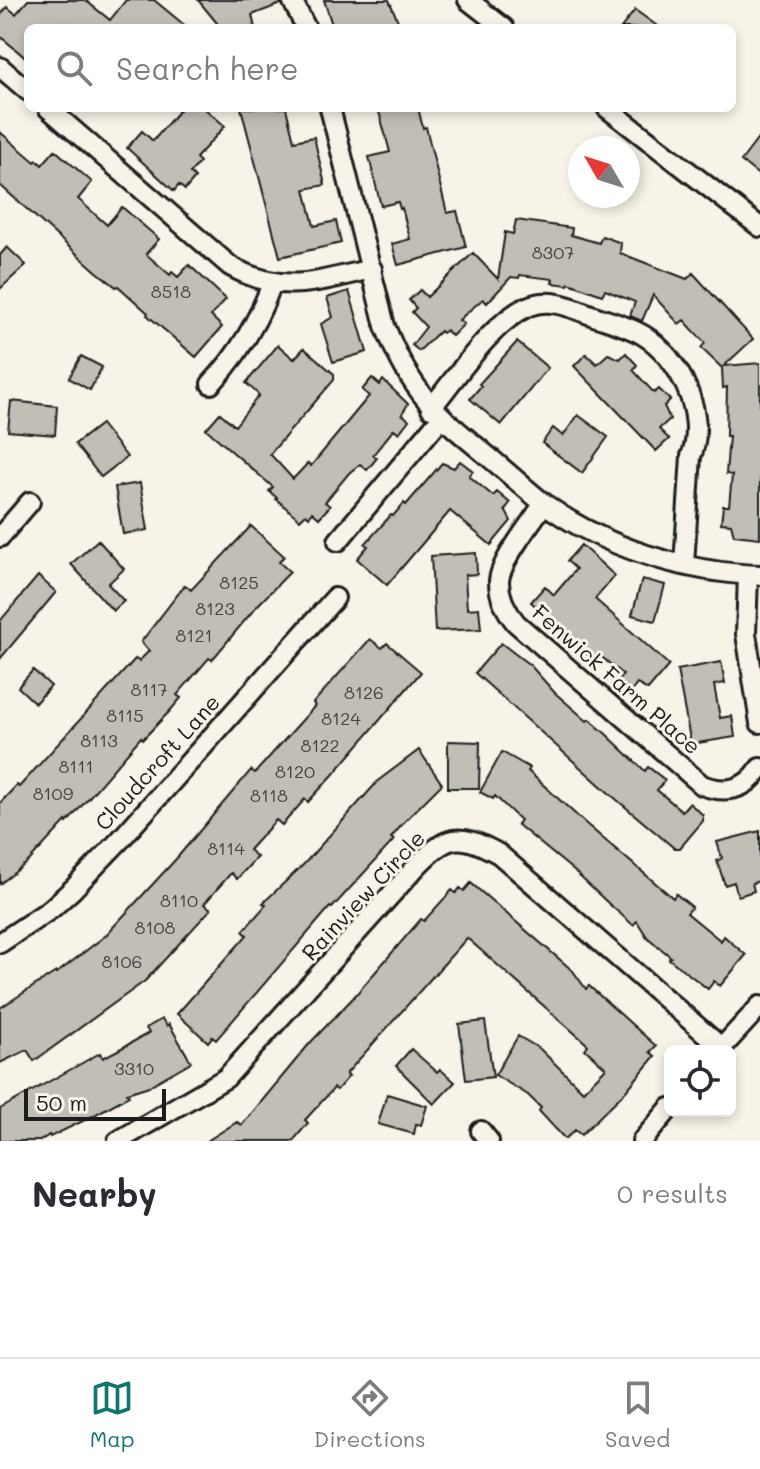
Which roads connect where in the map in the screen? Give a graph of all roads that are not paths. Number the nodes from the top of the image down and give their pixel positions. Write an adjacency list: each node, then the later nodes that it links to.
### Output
1 (292, 0): 3 (street)
2 (468, 0): 4 (street)
3 (304, 24)
4 (499, 24)
5 (0, 67): 6 (street)
6 (24, 88)
7 (53, 112): 12 (street)
8 (331, 112): 11 (street)
9 (612, 112): 10 (street)
10 (760, 227)
11 (372, 269): 12 (street); 14 (street)
12 (272, 283): 13 (street)
13 (211, 384)
14 (436, 413): 16 (street); 18 (street); 19 (street)
15 (30, 502): 17 (street)
16 (544, 503): 19 (street); 23 (street, Fenwick Farm Place)
17 (0, 537)
18 (338, 541)
19 (684, 565): 20 (street)
20 (754, 575): 22 (street)
21 (335, 598): 24 (street, Cloudcroft Lane)
22 (760, 723)
23 (760, 768)
24 (0, 943)
25 (760, 1006): 27 (street)
26 (715, 1045): 29 (street, Rainview Circle)
27 (725, 1045)
28 (664, 1115): 30 (street)
29 (118, 1141)
30 (642, 1141)

